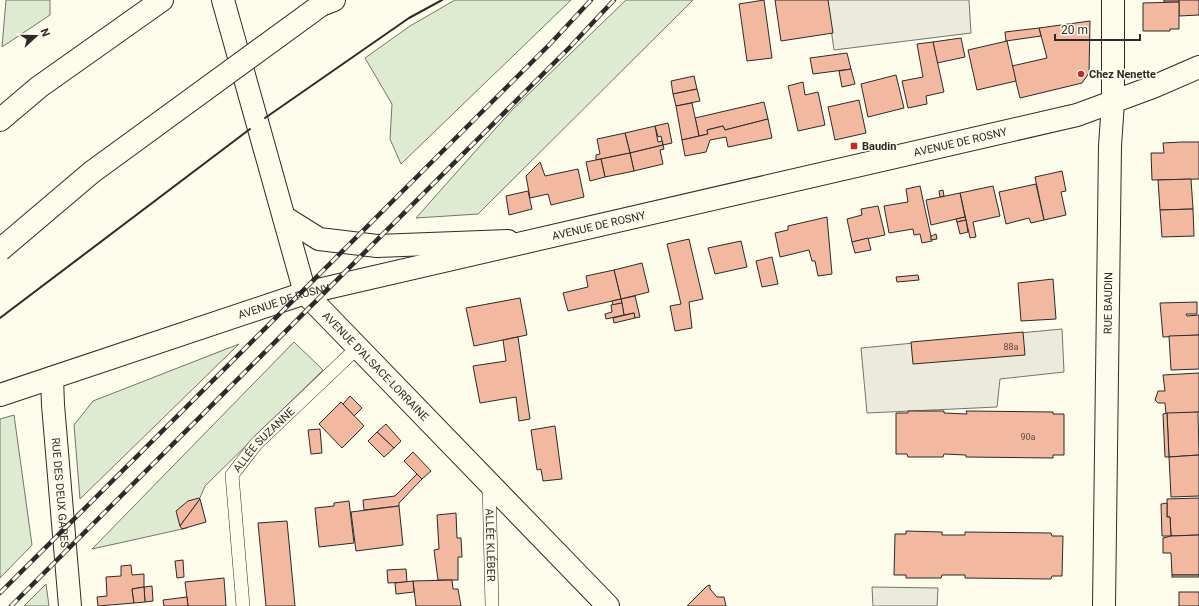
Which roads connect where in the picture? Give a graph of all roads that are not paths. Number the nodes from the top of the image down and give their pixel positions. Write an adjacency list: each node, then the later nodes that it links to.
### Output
1 (162, 0): 7 (main road)
2 (223, 0): 8 (main road, AVENUE D'ALSACE-LORRAINE)
3 (1113, 0): 6 (main road, RUE BAUDIN)
4 (327, 2): 10 (main road, bridge)
5 (1199, 67): 6 (main road, AVENUE DE ROSNY)
6 (1113, 102): 9 (main road, AVENUE DE ROSNY); 20 (main road, RUE BAUDIN)
7 (0, 120)
8 (284, 217): 9 (main road); 11 (main road, AVENUE D'ALSACE-LORRAINE)
9 (541, 239): 11 (main road, AVENUE DE ROSNY)
10 (0, 250)
11 (305, 293): 12 (main road, AVENUE D'ALSACE-LORRAINE); 13 (main road, AVENUE DE ROSNY)
12 (357, 348): 15 (main road, AVENUE D'ALSACE-LORRAINE); 17 (lane, ALLÉE SUZANNE)
13 (52, 378): 14 (main road, AVENUE DE ROSNY); 16 (main road, RUE DES DEUX GARES)
14 (0, 395)
15 (489, 483): 18 (lane, ALLÉE KLÉBER); 19 (main road, AVENUE D'ALSACE-LORRAINE)
16 (70, 606)
17 (243, 606)
18 (492, 606)
19 (608, 606)
20 (1104, 606)

